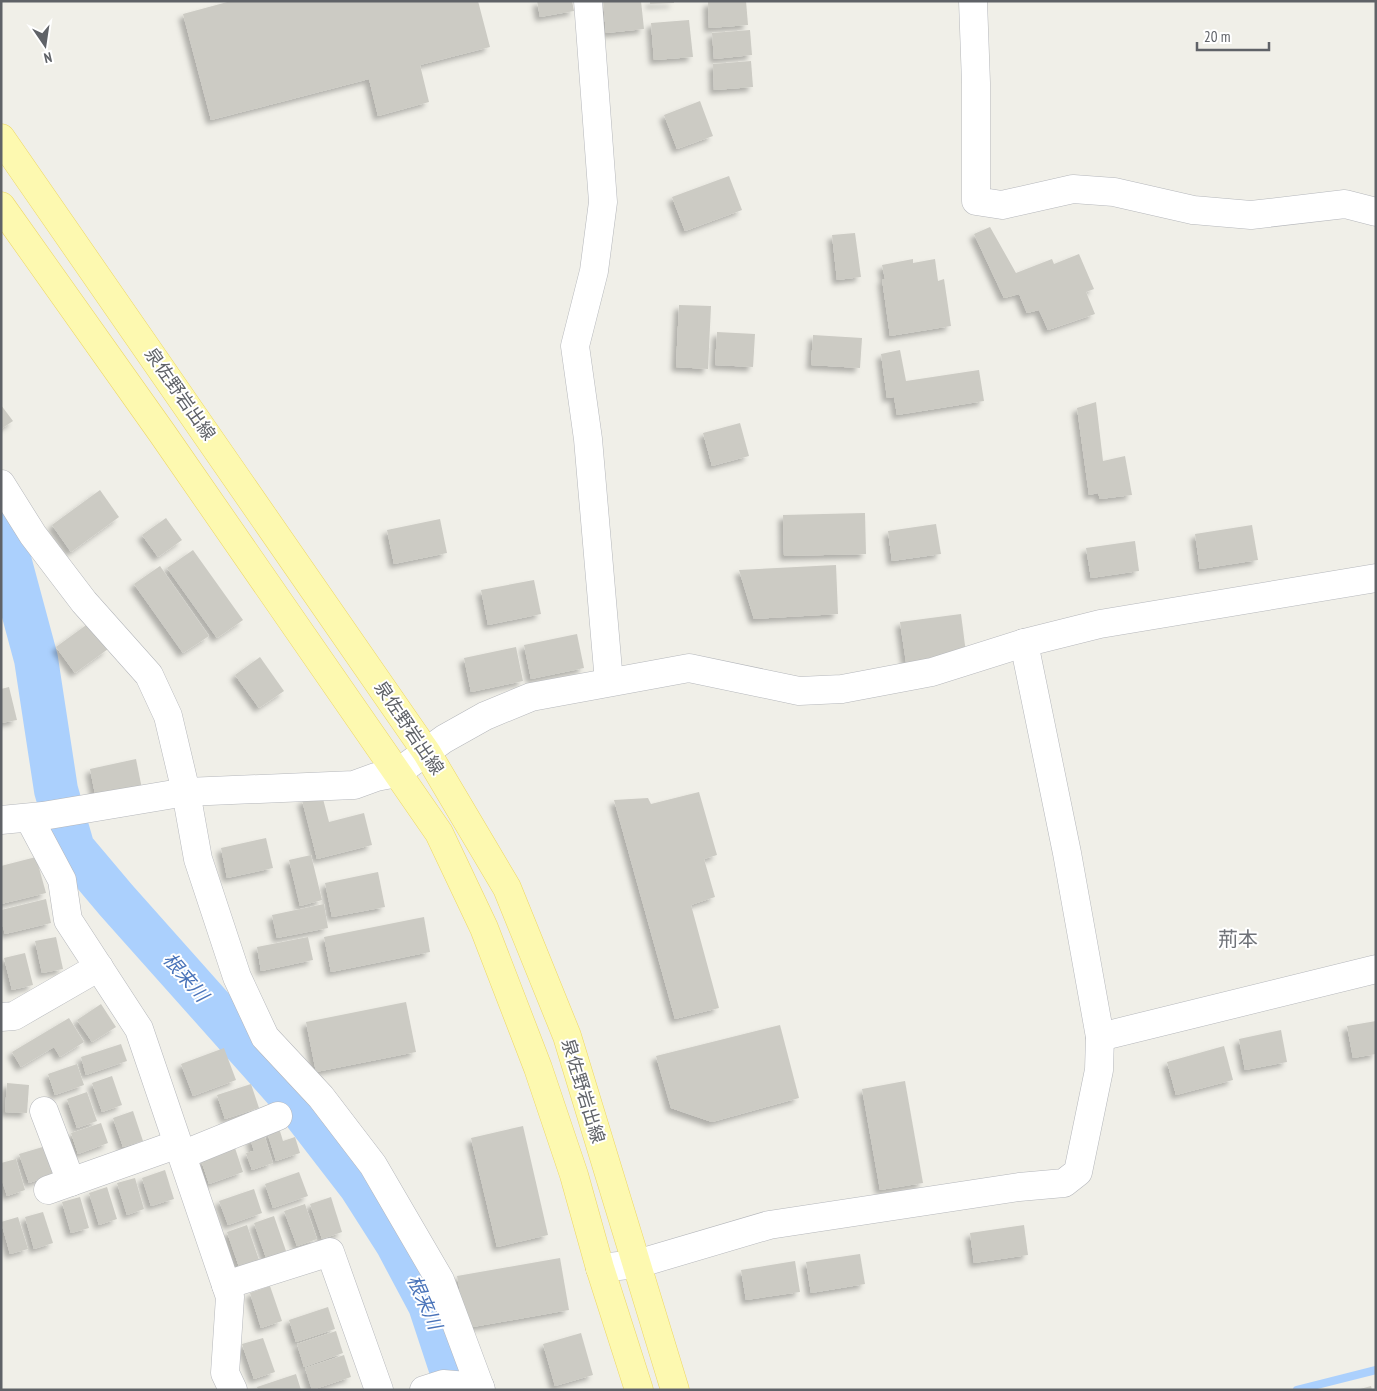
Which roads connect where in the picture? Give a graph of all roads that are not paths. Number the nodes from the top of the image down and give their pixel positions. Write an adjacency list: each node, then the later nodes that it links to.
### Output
1 (588, 1): 9 (street)
2 (972, 1): 5 (street)
3 (1, 138): 10 (main road, 泉佐野岩出線)
4 (1, 206): 11 (main road, 泉佐野岩出線)
5 (1376, 212)
6 (1, 484): 12 (street)
7 (1376, 578): 8 (street)
8 (1024, 643): 9 (street); 18 (street)
9 (609, 682): 10 (street)
10 (427, 753): 11 (street); 22 (main road, 泉佐野岩出線)
11 (397, 773): 12 (street); 23 (main road, 泉佐野岩出線)
12 (186, 792): 13 (street); 25 (street)
13 (36, 817): 14 (street); 15 (street)
14 (1, 820)
15 (99, 968): 17 (street); 21 (street)
16 (1376, 969): 18 (street)
17 (1, 1017)
18 (1100, 1037): 22 (street)
19 (44, 1111): 21 (street)
20 (278, 1116): 21 (street)
21 (180, 1150): 24 (street)
22 (637, 1264): 23 (street); 30 (main road, 泉佐野岩出線)
23 (600, 1268): 29 (main road, 泉佐野岩出線)
24 (226, 1285): 26 (street); 27 (street)
25 (480, 1388): 28 (street)
26 (233, 1390)
27 (379, 1390)
28 (424, 1390)
29 (639, 1390)
30 (675, 1390)

